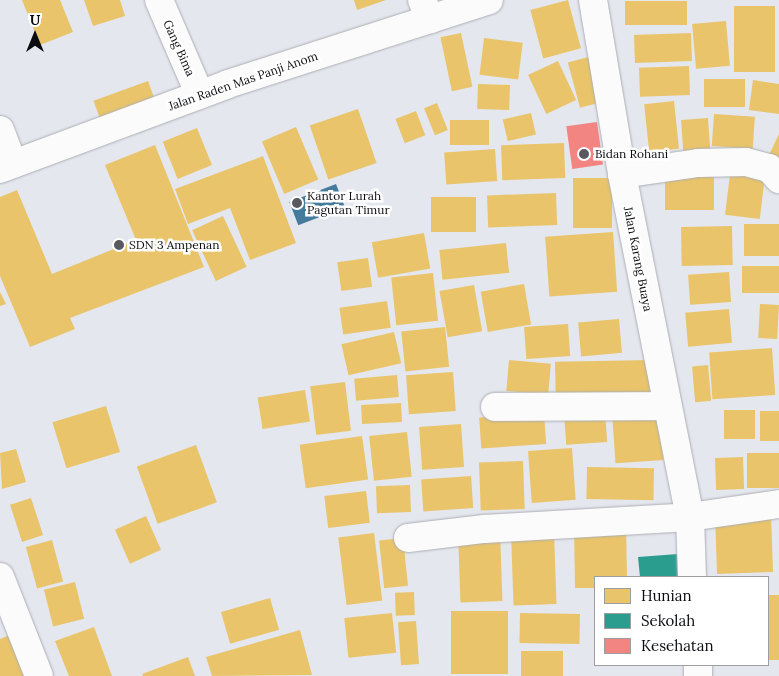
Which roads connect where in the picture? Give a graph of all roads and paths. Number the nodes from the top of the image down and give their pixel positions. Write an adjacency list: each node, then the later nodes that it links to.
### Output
1 (159, 0): 5 (street, Gang Bima)
2 (489, 0): 4 (street, Jalan Raden Mas Panji Anom)
3 (593, 0): 8 (street, Jalan Karang Buaya)
4 (426, 10): 5 (street, Jalan Raden Mas Panji Anom)
5 (200, 95): 7 (street, Jalan Raden Mas Panji Anom)
6 (0, 130): 7 (street)
7 (7, 167)
8 (622, 174): 9 (street); 10 (street, Jalan Karang Buaya)
9 (779, 179)
10 (666, 406): 11 (street); 13 (street, Jalan Karang Buaya)
11 (495, 407)
12 (779, 504): 13 (street)
13 (690, 517): 14 (street); 15 (street, Jalan Karang Buaya)
14 (408, 538)
15 (692, 576)
16 (0, 577): 17 (street)
17 (39, 676)

